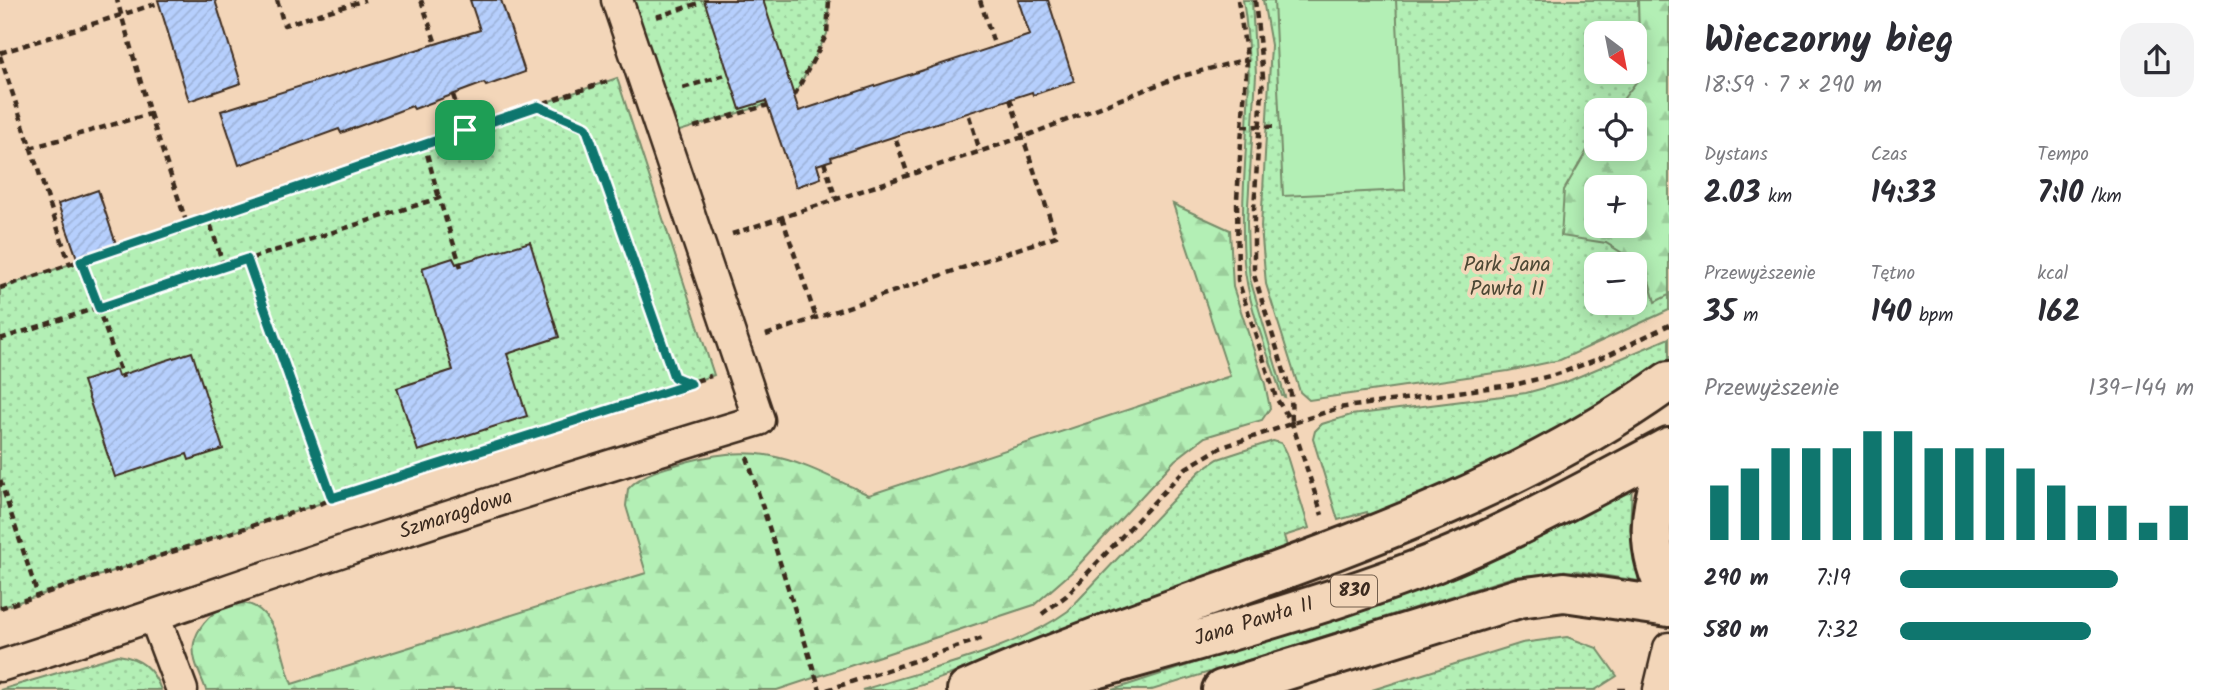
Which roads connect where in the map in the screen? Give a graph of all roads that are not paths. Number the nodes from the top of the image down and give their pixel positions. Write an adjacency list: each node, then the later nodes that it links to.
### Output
1 (617, 0): 7 (street, Szmaragdowa)
2 (1669, 381): 11 (main road)
3 (1669, 447): 12 (main road, Jana Pawła II / 830)
4 (1669, 460): 5 (main road)
5 (1669, 595)
6 (1669, 607): 13 (main road)
7 (155, 618): 9 (street, Szmaragdowa); 10 (street)
8 (1669, 648): 14 (street)
9 (0, 666)
10 (182, 690)
11 (967, 690)
12 (1022, 690)
13 (1222, 690)
14 (1659, 690)

